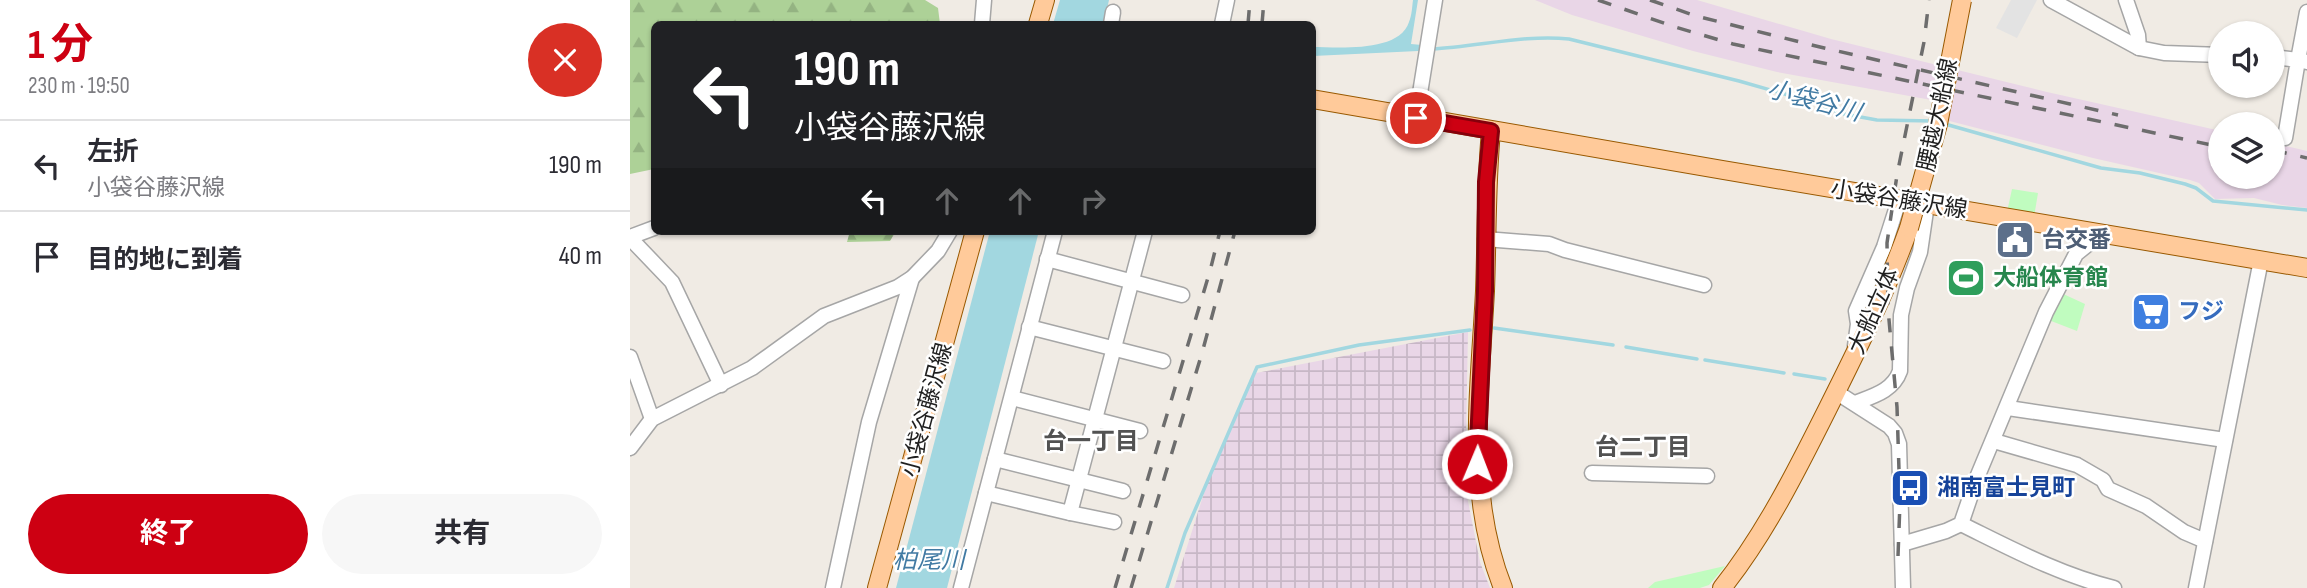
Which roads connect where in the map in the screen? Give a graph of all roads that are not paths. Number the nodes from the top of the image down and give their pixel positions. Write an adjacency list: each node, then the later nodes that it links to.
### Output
1 (984, 0): 9 (street)
2 (1045, 0): 10 (main road)
3 (1227, 0): 11 (street)
4 (1434, 0): 17 (street)
5 (1962, 0): 22 (main road, 腰越大船線, bridge)
6 (2051, 0): 12 (street)
7 (2126, 0): 12 (street)
8 (2307, 12): 15 (street)
9 (982, 21)
10 (1042, 21)
11 (1223, 21)
12 (2139, 48): 13 (street)
13 (2208, 55)
14 (2285, 59): 15 (street)
15 (2303, 61): 19 (street)
16 (1316, 100): 17 (main road, 小袋谷藤沢線)
17 (1416, 118): 18 (main road, 小袋谷藤沢線)
18 (1491, 131): 20 (main road, 小袋谷藤沢線); 30 (main road)
19 (2285, 138)
20 (1899, 200): 21 (main road, 小袋谷藤沢線); 41 (street)
21 (1927, 204): 24 (main road, 小袋谷藤沢線); 46 (street)
22 (1909, 228): 41 (main road, 大船立体)
23 (651, 229): 29 (street)
24 (2102, 233): 32 (main road, 小袋谷藤沢線); 47 (street)
25 (948, 235): 34 (street)
26 (974, 235): 66 (main road, 小袋谷藤沢線)
27 (1054, 235): 31 (street)
28 (1144, 235): 35 (street)
29 (630, 238): 43 (street)
30 (1485, 239): 36 (street); 68 (main road)
31 (1047, 259): 35 (street); 38 (street)
32 (2261, 260): 33 (main road, 小袋谷藤沢線); 52 (street)
33 (2307, 268)
34 (912, 278): 43 (street); 65 (street)
35 (1131, 282): 37 (street); 39 (street)
36 (1704, 285)
37 (1182, 295)
38 (1029, 327): 39 (street); 45 (street)
39 (1113, 347): 42 (street); 48 (street)
40 (630, 357): 49 (street)
41 (1853, 358): 44 (main road, 大船立体)
42 (1163, 361)
43 (721, 385): 49 (street)
44 (1836, 392): 46 (street); 69 (main road)
45 (1012, 397): 48 (street); 54 (street)
46 (1855, 403): 64 (street)
47 (2008, 408): 52 (street); 53 (street)
48 (1095, 418): 50 (street); 57 (street)
49 (652, 419): 51 (street)
50 (1140, 430)
51 (632, 439)
52 (2225, 440): 63 (street)
53 (1994, 441): 62 (street); 63 (street)
54 (995, 459): 57 (street); 59 (street)
55 (1592, 473): 56 (street)
56 (1707, 476)
57 (1079, 480): 58 (street); 60 (street)
58 (1123, 491)
59 (986, 493): 60 (street); 67 (street)
60 (1070, 513): 61 (street)
61 (1114, 523)
62 (1961, 524): 64 (street); 71 (street)
63 (2205, 541): 72 (street)
64 (1902, 544): 70 (street)
65 (833, 588)
66 (877, 588)
67 (961, 588)
68 (1503, 588)
69 (1722, 588)
70 (1903, 588)
71 (2113, 588)
72 (2196, 588)

